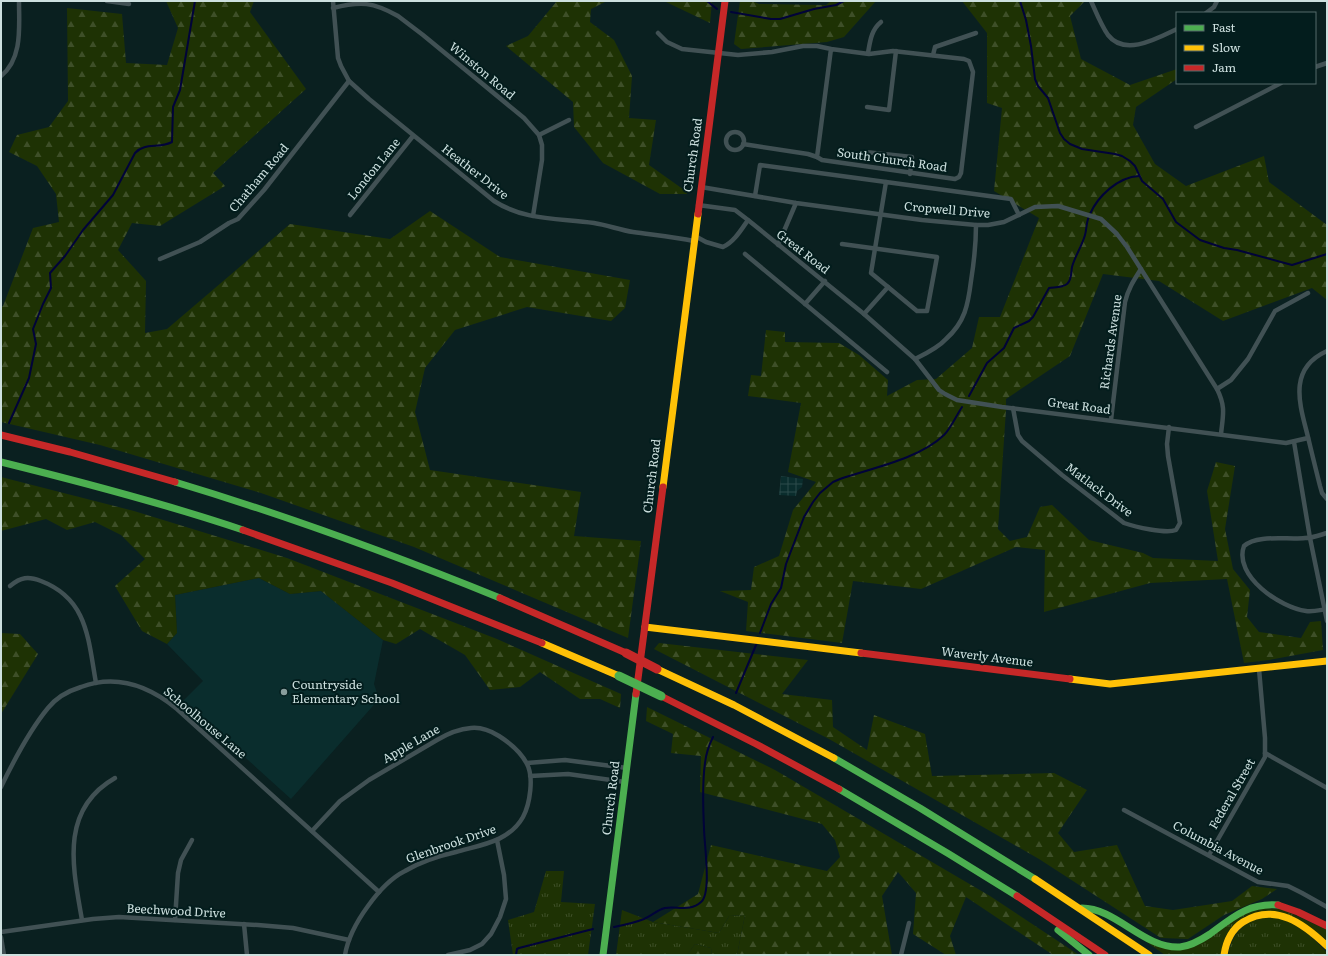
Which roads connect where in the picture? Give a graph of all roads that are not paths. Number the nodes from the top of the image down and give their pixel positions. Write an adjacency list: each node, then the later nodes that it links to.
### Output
1 (19, 1): 21 (street)
2 (107, 1): 7 (street)
3 (333, 1): 8 (street, Heather Drive)
4 (725, 1): 16 (main road, Church Road)
5 (1091, 1): 11 (street)
6 (1217, 1): 9 (street)
7 (129, 4)
8 (333, 8): 22 (street, Heather Drive); 27 (street, Winston Road)
9 (1207, 12)
10 (881, 22): 17 (street)
11 (1176, 29)
12 (658, 33): 16 (street, South Church Road)
13 (976, 33): 18 (street)
14 (831, 49): 16 (street, South Church Road); 17 (street, South Church Road); 31 (street)
15 (896, 51): 17 (street, South Church Road); 18 (street, South Church Road); 24 (street)
16 (718, 52): 34 (main road, Church Road)
17 (868, 53)
18 (934, 56): 32 (street, South Church Road)
19 (1327, 63): 20 (street)
20 (1316, 68)
21 (1, 76)
22 (349, 81): 28 (street, Heather Drive); 49 (street, Chatham Road)
23 (1279, 84): 26 (street)
24 (867, 107)
25 (569, 120): 27 (street)
26 (1196, 127)
27 (539, 135): 41 (street)
28 (413, 136): 39 (street, London Lane); 41 (street, Heather Drive)
29 (743, 144): 29 (street); 31 (street, South Church Road)
30 (865, 152): 32 (street)
31 (818, 157): 32 (street, South Church Road)
32 (910, 174)
33 (886, 182): 35 (street); 38 (street); 40 (street)
34 (701, 187): 35 (street, Cropwell Drive); 37 (main road, Church Road)
35 (754, 196): 36 (street, Cropwell Drive)
36 (796, 203): 38 (street, Cropwell Drive); 46 (street)
37 (698, 205): 42 (street, Great Road); 44 (main road, Church Road)
38 (881, 214): 43 (street, Cropwell Drive); 47 (street)
39 (350, 215)
40 (1019, 215): 43 (street, Cropwell Drive); 50 (street, Cropwell Drive)
41 (533, 216): 44 (street, Heather Drive)
42 (748, 220): 44 (street); 46 (street, Great Road)
43 (976, 225): 57 (street)
44 (694, 239): 74 (main road, Church Road)
45 (842, 244): 47 (street)
46 (778, 245): 51 (street, Great Road)
47 (875, 249): 52 (street); 52 (street)
48 (745, 254): 54 (street)
49 (160, 259)
50 (1141, 270): 59 (street, Cropwell Drive); 61 (street, Richards Avenue)
51 (825, 281): 54 (street); 55 (street, Great Road)
52 (888, 287): 55 (street)
53 (1308, 294): 59 (street)
54 (805, 304): 58 (street)
55 (864, 314): 57 (street, Great Road)
56 (1327, 351): 65 (street)
57 (915, 359): 60 (street, Great Road)
58 (887, 372)
59 (1217, 389): 63 (street, Cropwell Drive)
60 (1013, 408): 61 (street, Great Road); 62 (street, Matlack Drive)
61 (1111, 420): 62 (street, Great Road)
62 (1169, 427): 63 (street, Great Road)
63 (1221, 434): 66 (street, Great Road)
64 (1, 435): 94 (main road, bridge)
65 (1308, 438): 66 (street, Great Road); 68 (street)
66 (1294, 442): 70 (street)
67 (1, 462): 92 (main road, bridge)
68 (1327, 499)
69 (1327, 533): 70 (street)
70 (1310, 538): 72 (street); 72 (street)
71 (10, 586): 77 (street)
72 (1326, 609): 73 (street)
73 (1327, 621)
74 (645, 627): 76 (main road, Waverly Avenue); 80 (main road, Church Road)
75 (1327, 661): 76 (main road, Waverly Avenue)
76 (1259, 669): 78 (street, Federal Street)
77 (96, 683): 84 (street, Schoolhouse Lane); 87 (street, Schoolhouse Lane)
78 (1265, 753): 85 (street); 90 (street, Federal Street)
79 (527, 763): 80 (street); 81 (street, Glenbrook Drive); 87 (street, Apple Lane)
80 (627, 768): 83 (main road, Church Road)
81 (530, 776): 83 (street); 89 (street, Glenbrook Drive)
82 (115, 778): 95 (street)
83 (625, 782): 108 (main road, Church Road)
84 (1, 787)
85 (1327, 788)
86 (1124, 810): 90 (street, Columbia Avenue)
87 (312, 830): 91 (street, Schoolhouse Lane)
88 (192, 840): 96 (street)
89 (496, 840): 91 (street, Glenbrook Drive); 107 (street)
90 (1209, 855): 93 (street, Columbia Avenue)
91 (379, 892): 102 (street, Glenbrook Drive)
92 (1018, 897): 110 (main road); 111 (main road)
93 (1327, 907)
94 (1081, 908): 99 (main road); 112 (main road)
95 (82, 920): 96 (street, Beechwood Drive); 100 (street, Beechwood Drive)
96 (175, 920): 98 (street, Beechwood Drive)
97 (909, 923): 109 (street)
98 (244, 924): 102 (street, Beechwood Drive); 105 (street)
99 (1327, 926)
100 (1, 932)
101 (1, 937): 104 (street)
102 (349, 940): 106 (street, Glenbrook Drive)
103 (1327, 946): 113 (main road)
104 (4, 955)
105 (247, 955)
106 (345, 955)
107 (448, 955)
108 (603, 955)
109 (901, 955)
110 (1089, 955)
111 (1105, 955)
112 (1149, 955)
113 (1224, 955)

